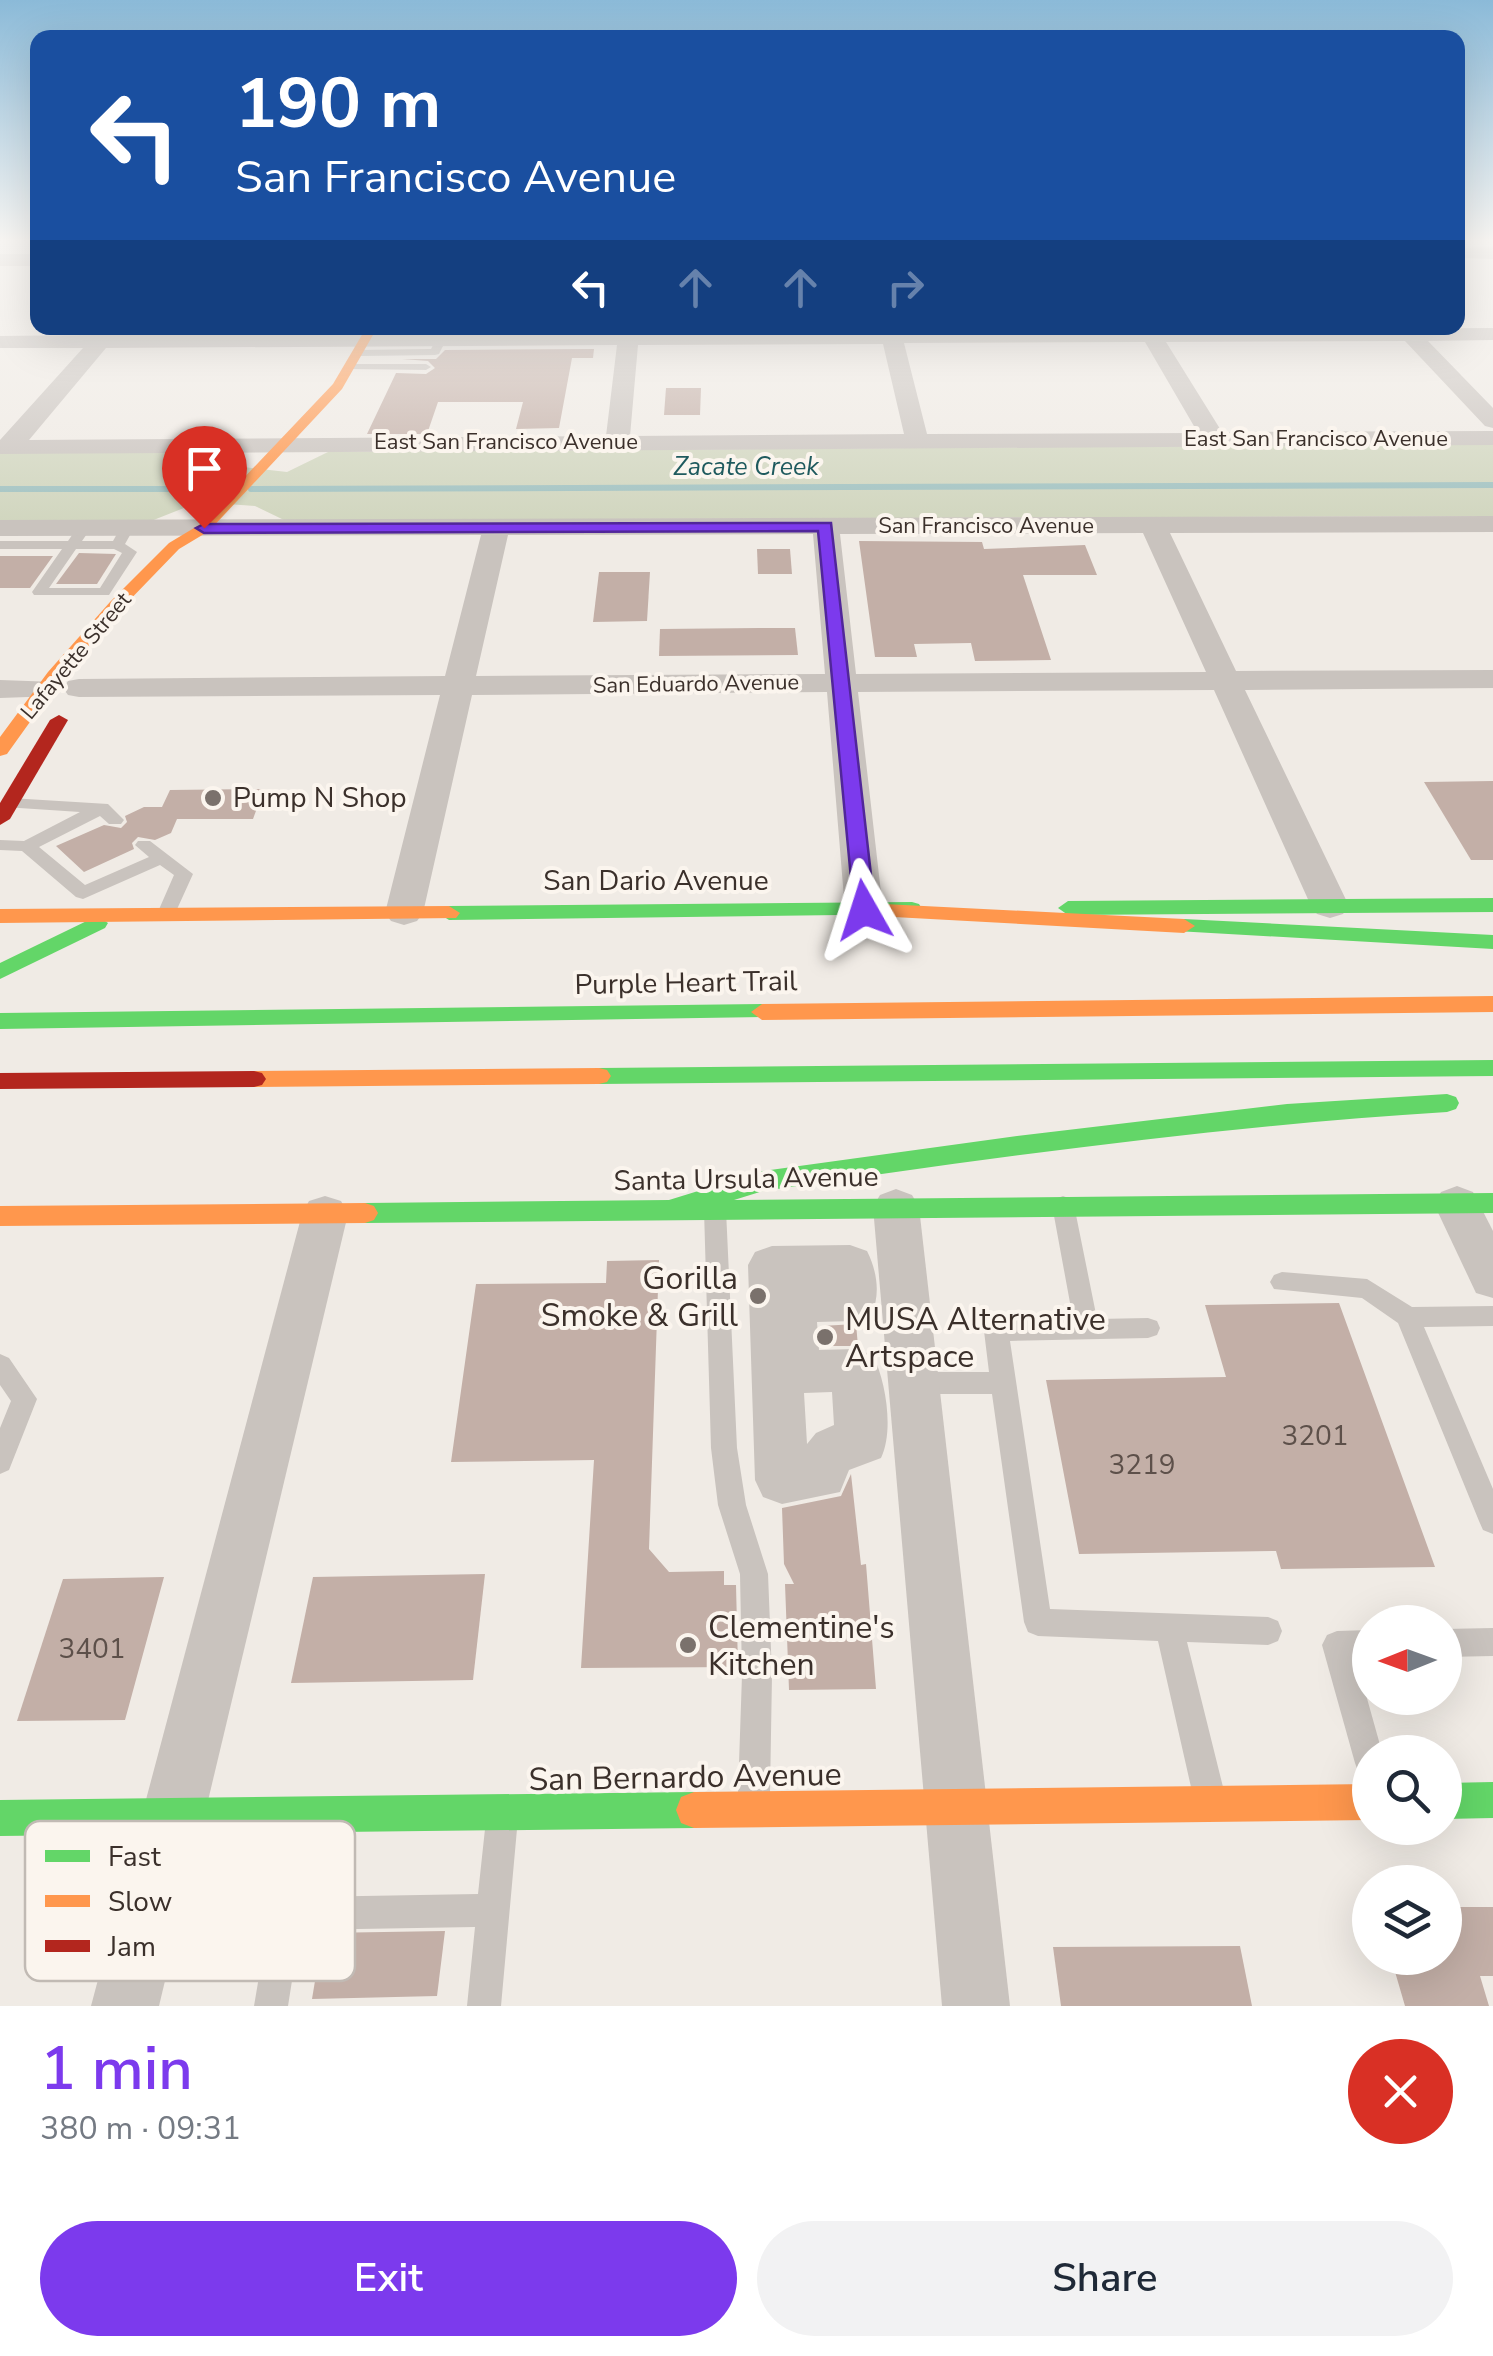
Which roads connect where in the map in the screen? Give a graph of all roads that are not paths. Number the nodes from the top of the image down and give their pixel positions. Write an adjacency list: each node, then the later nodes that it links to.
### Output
1 (92, 335): 9 (street)
2 (104, 335): 18 (street)
3 (125, 335): 10 (street)
4 (554, 335): 10 (street)
5 (629, 335): 16 (street)
6 (892, 335): 15 (street)
7 (1152, 335): 14 (street)
8 (1412, 335): 12 (street)
9 (0, 342)
10 (362, 347): 11 (lane); 17 (main road, Lafayette Street)
11 (426, 366)
12 (1493, 420)
13 (1493, 438): 14 (street, East San Francisco Avenue)
14 (1214, 439): 15 (street, East San Francisco Avenue)
15 (917, 440): 16 (street, East San Francisco Avenue)
16 (617, 442): 17 (street, East San Francisco Avenue)
17 (285, 443): 18 (street, East San Francisco Avenue); 23 (main road, Lafayette Street)
18 (6, 446)
19 (1493, 524): 20 (street, San Francisco Avenue)
20 (1153, 525): 21 (street, San Francisco Avenue); 32 (street)
21 (826, 526): 24 (street, San Francisco Avenue); 33 (street)
22 (0, 528): 25 (street, San Francisco Avenue)
23 (204, 528): 24 (street, San Francisco Avenue); 26 (street, San Francisco Avenue); 28 (main road, Lafayette Street); 29 (main road, Lafayette Street)
24 (496, 528): 34 (street)
25 (78, 537): 26 (street, San Francisco Avenue); 27 (lane); 28 (lane)
26 (122, 537): 28 (lane)
27 (0, 545)
28 (114, 577): 35 (main road, Lafayette Street)
29 (125, 630)
30 (86, 678): 34 (street, San Eduardo Avenue); 38 (main road, Lafayette Street)
31 (1493, 678): 32 (street, San Eduardo Avenue)
32 (1225, 680): 33 (street, San Eduardo Avenue); 47 (street)
33 (842, 682): 34 (street, San Eduardo Avenue); 48 (street)
34 (458, 686): 49 (street)
35 (45, 688): 36 (street); 37 (main road, Lafayette Street)
36 (0, 689)
37 (0, 750)
38 (5, 811): 41 (lane)
39 (0, 844): 41 (lane)
40 (144, 845): 42 (lane)
41 (27, 846): 45 (lane)
42 (161, 858): 44 (lane); 51 (lane)
43 (107, 862): 44 (lane)
44 (122, 875): 45 (lane)
45 (80, 904): 50 (main road, San Dario Avenue); 52 (main road, San Dario Avenue)
46 (1493, 905): 47 (main road, San Dario Avenue)
47 (1330, 906): 48 (main road, San Dario Avenue)
48 (864, 910): 49 (main road, San Dario Avenue); 53 (main road)
49 (404, 913): 51 (main road, San Dario Avenue)
50 (118, 914): 51 (main road, San Dario Avenue); 54 (main road)
51 (166, 914)
52 (0, 916)
53 (1493, 942)
54 (0, 972)
55 (1493, 1004): 56 (main road, Purple Heart Trail)
56 (0, 1021)
57 (1493, 1068): 58 (main road)
58 (0, 1081)
59 (1474, 1101): 63 (main road)
60 (1475, 1203): 61 (main road, Santa Ursula Avenue); 67 (street)
61 (1063, 1205): 62 (main road, Santa Ursula Avenue); 72 (lane)
62 (896, 1207): 64 (main road, Santa Ursula Avenue); 75 (street)
63 (670, 1210): 64 (main road, Santa Ursula Avenue); 65 (main road, Santa Ursula Avenue)
64 (715, 1210): 90 (lane)
65 (325, 1214): 66 (main road, Santa Ursula Avenue); 93 (street)
66 (0, 1216)
67 (1493, 1279)
68 (1282, 1282): 70 (lane)
69 (1493, 1316): 70 (lane)
70 (1408, 1318): 78 (lane)
71 (1148, 1328): 72 (lane)
72 (1087, 1329): 76 (lane)
73 (0, 1365): 77 (lane)
74 (855, 1370): 74 (street)
75 (914, 1382): 76 (lane); 89 (street)
76 (1004, 1383): 79 (lane)
77 (0, 1462)
78 (1493, 1521)
79 (1169, 1627): 80 (lane); 88 (lane)
80 (1268, 1630)
81 (1493, 1642): 82 (lane)
82 (1462, 1643)
83 (1352, 1644): 84 (lane)
84 (1352, 1698)
85 (1493, 1800): 86 (main road)
86 (1462, 1801)
87 (1352, 1802): 88 (main road, San Bernardo Avenue)
88 (1212, 1804): 89 (main road, San Bernardo Avenue)
89 (956, 1806): 90 (main road, San Bernardo Avenue); 104 (street)
90 (754, 1809): 91 (main road, San Bernardo Avenue)
91 (502, 1812): 92 (main road, San Bernardo Avenue); 97 (lane)
92 (302, 1814): 93 (main road, San Bernardo Avenue); 96 (lane)
93 (173, 1815): 94 (main road, San Bernardo Avenue); 95 (street)
94 (0, 1818)
95 (171, 1821)
96 (301, 1821)
97 (494, 1910): 98 (lane); 103 (lane)
98 (355, 1913)
99 (130, 1981): 101 (street)
100 (275, 1981): 102 (lane)
101 (124, 2006)
102 (271, 2006)
103 (484, 2006)
104 (976, 2006)

